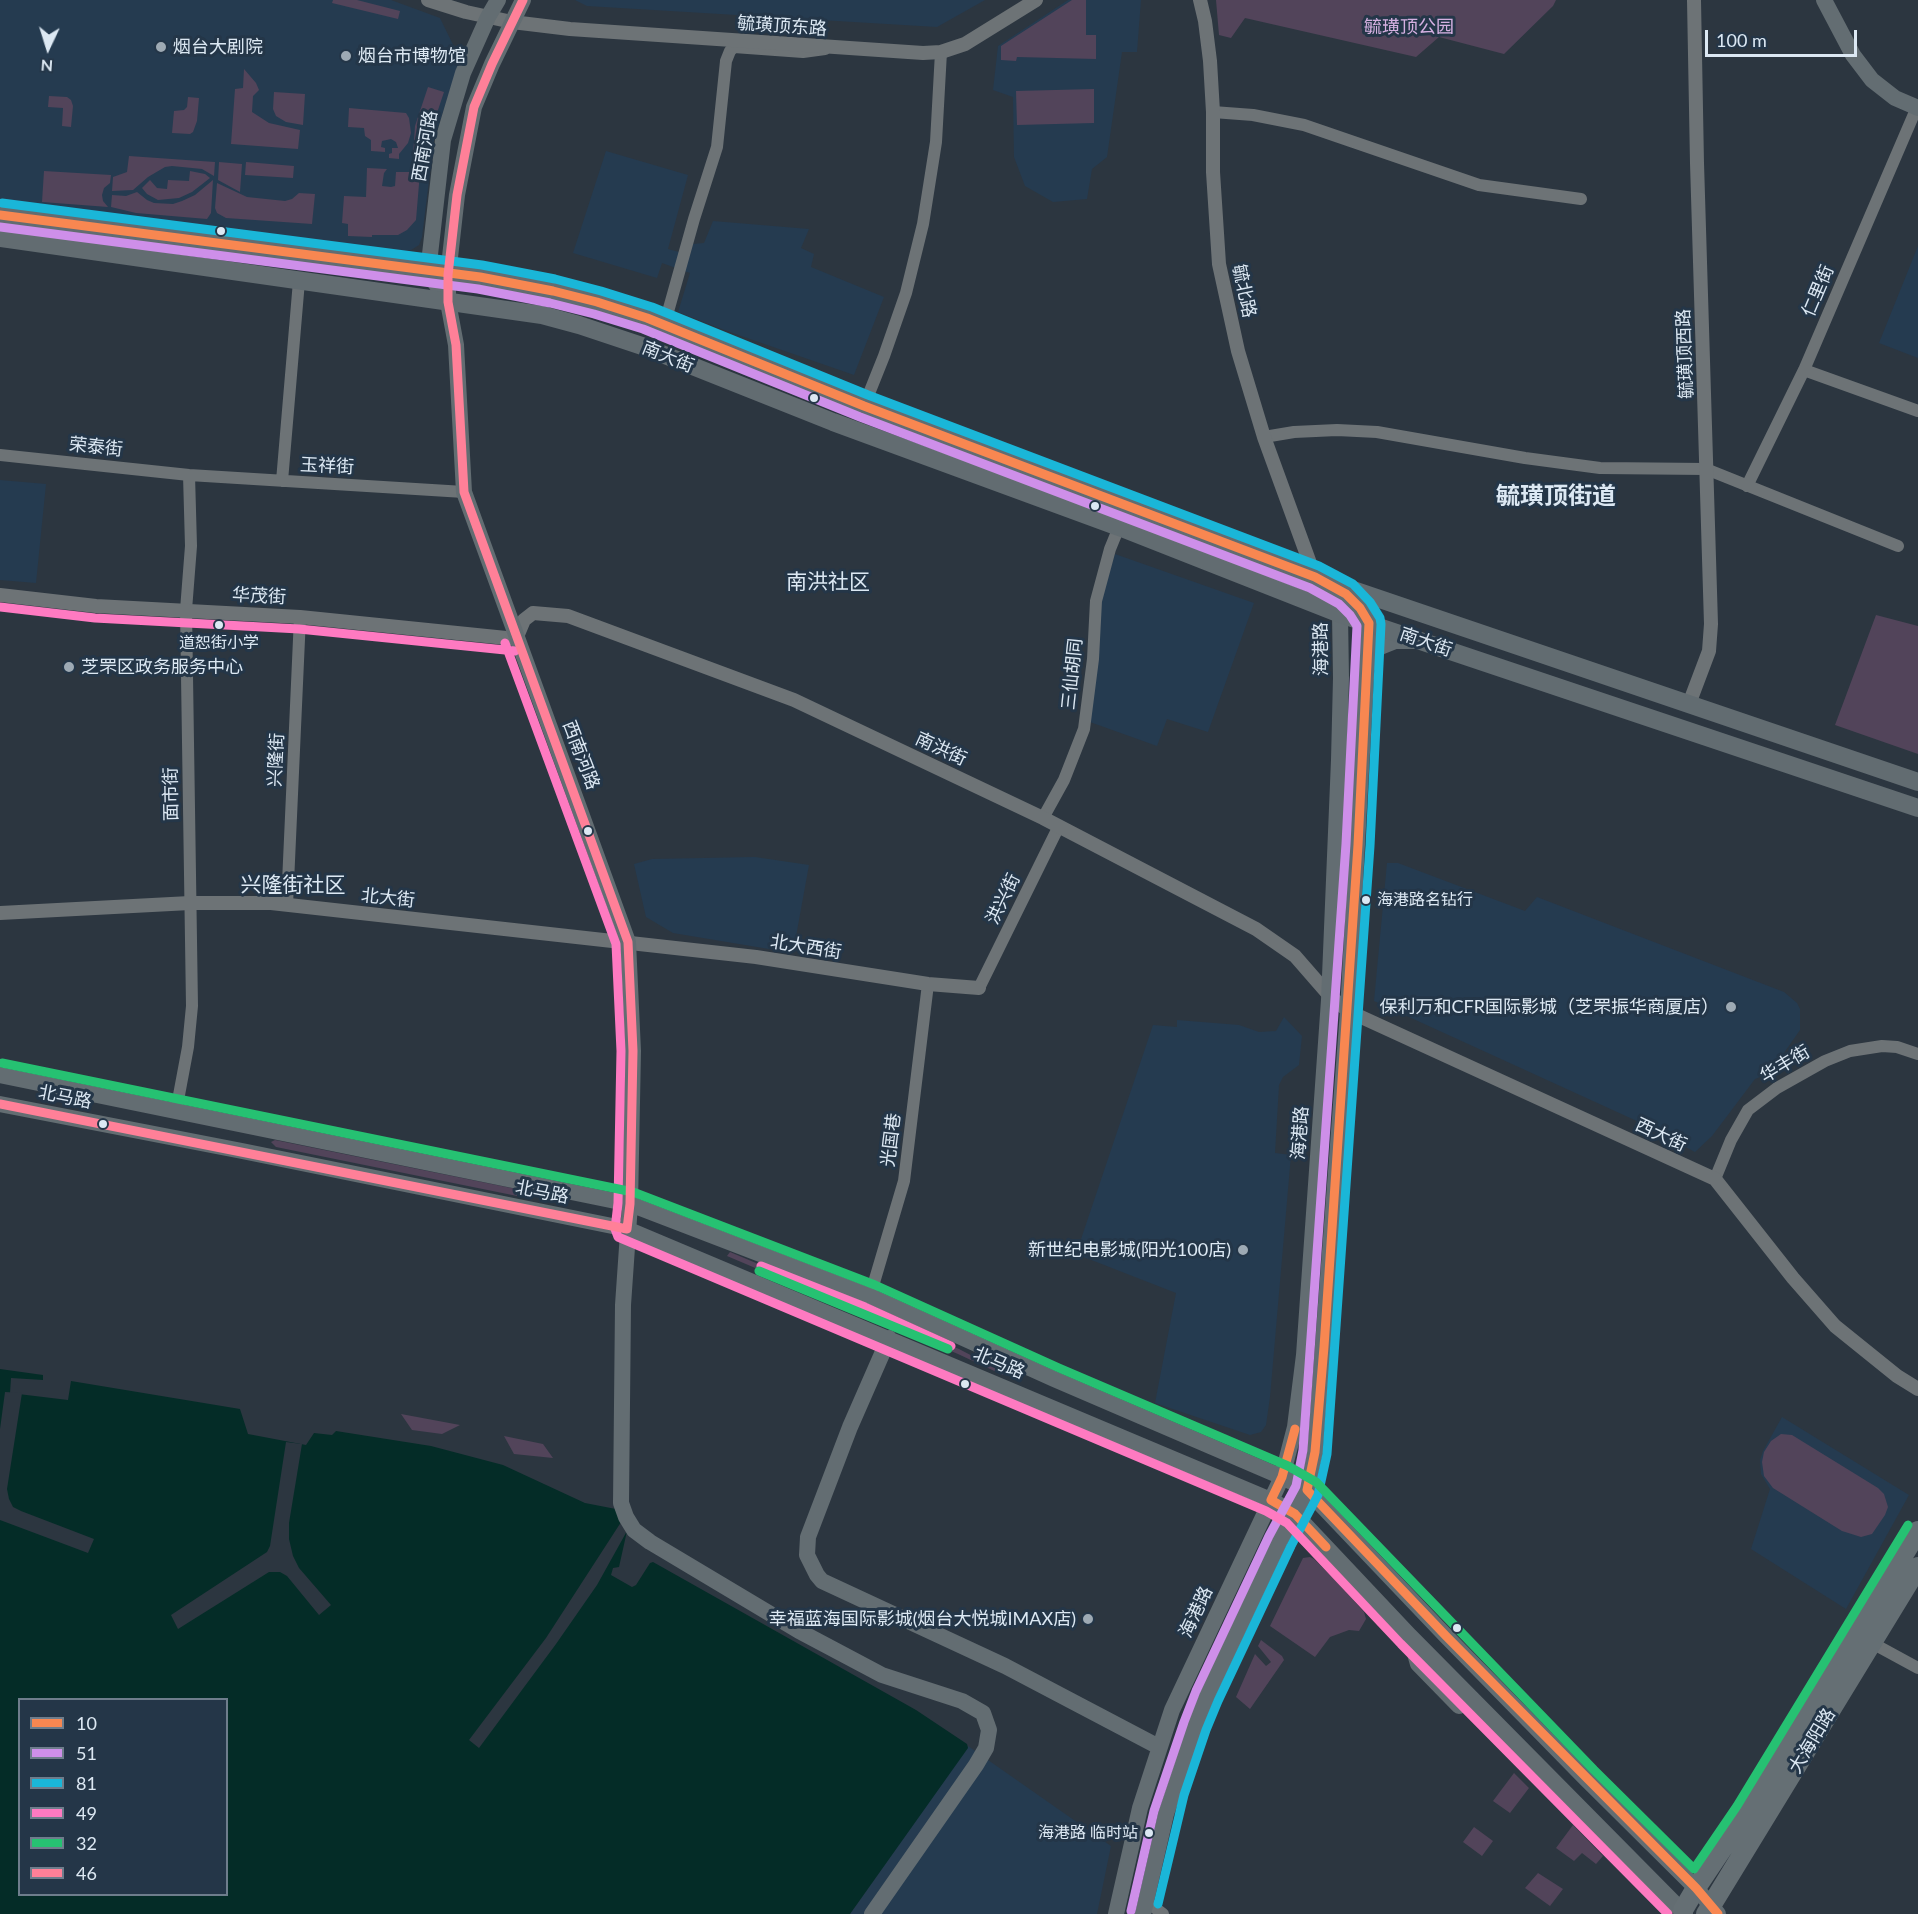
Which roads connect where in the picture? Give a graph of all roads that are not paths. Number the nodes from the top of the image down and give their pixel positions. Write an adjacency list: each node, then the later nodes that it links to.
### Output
1 (428, 0): 8 (street, 毓璜顶东路)
2 (498, 0): 8 (main road, 西南河路)
3 (523, 0): 9 (main road, 西南河路)
4 (1036, 0): 11 (street, 毓璜顶东路)
5 (1200, 0): 13 (street, 毓北路)
6 (1694, 0): 27 (street, 毓璜顶西路)
7 (1824, 0): 12 (main road)
8 (488, 17): 9 (street, 毓璜顶东路); 17 (main road, 西南河路)
9 (512, 22): 10 (street, 毓璜顶东路); 18 (main road, 西南河路)
10 (828, 48): 11 (street, 毓璜顶东路); 21 (street)
11 (942, 52): 23 (street)
12 (1917, 108): 22 (street, 仁里街)
13 (1213, 112): 14 (street); 25 (street, 毓北路)
14 (1581, 199)
15 (0, 215): 17 (main road, 南大街)
16 (0, 238): 19 (main road, 南大街)
17 (428, 272): 18 (main road, 南大街); 20 (main road, 西南河路)
18 (448, 274): 20 (main road, 西南河路); 21 (main road, 南大街)
19 (299, 281): 20 (main road, 南大街); 29 (street)
20 (448, 302): 31 (main road, 西南河路); 32 (main road, 南大街)
21 (664, 326): 23 (main road, 南大街)
22 (1804, 369): 24 (street); 30 (street, 仁里街)
23 (864, 406): 34 (main road, 南大街)
24 (1918, 411)
25 (1264, 437): 27 (street); 34 (street, 毓北路)
26 (0, 455): 28 (street, 荣泰街)
27 (1706, 469): 30 (street); 43 (street, 毓璜顶西路)
28 (189, 475): 29 (street, 玉祥街); 36 (street, 面市街)
29 (282, 481): 31 (street, 玉祥街)
30 (1748, 486): 33 (street)
31 (464, 492): 40 (main road, 西南河路)
32 (1119, 527): 37 (main road, 南大街); 46 (street, 三仙胡同)
33 (1898, 546)
34 (1315, 577): 37 (main road, 海港路); 39 (main road); 43 (main road, 南大街)
35 (0, 595): 36 (street, 华茂街)
36 (186, 610): 38 (street, 华茂街); 48 (street, 面市街)
37 (1340, 614): 39 (main road, 南大街); 54 (main road, 海港路)
38 (300, 616): 40 (street, 华茂街); 49 (street, 兴隆街)
39 (1370, 623): 41 (main road, 南大街); 42 (main road)
40 (516, 639): 46 (street, 南洪街); 51 (main road, 西南河路)
41 (1422, 641): 42 (main road); 45 (main road, 南大街)
42 (1366, 669): 55 (main road)
43 (1689, 704): 44 (main road, 南大街)
44 (1918, 782)
45 (1918, 808)
46 (1043, 818): 47 (street, 南洪街)
47 (1059, 826): 53 (street, 洪兴街); 54 (street, 南洪街)
48 (190, 903): 49 (street, 北大街); 50 (street, 北大街); 59 (street, 面市街)
49 (287, 905): 51 (street, 北大街)
50 (0, 913)
51 (628, 942): 52 (street, 北大西街); 61 (main road, 西南河路)
52 (928, 984): 53 (street, 北大西街); 63 (street, 光国巷)
53 (979, 988)
54 (1329, 995): 55 (street, 西大街); 66 (main road, 海港路)
55 (1348, 1011): 60 (street, 西大街); 67 (main road)
56 (1918, 1054): 60 (street, 华丰街)
57 (0, 1075): 59 (main road, 北马路)
58 (0, 1104): 62 (main road, 北马路)
59 (176, 1111): 61 (main road, 北马路)
60 (1715, 1179): 65 (street, 西大街)
61 (630, 1204): 62 (main road, 西南河路); 63 (main road, 北马路)
62 (627, 1229): 64 (main road, 北马路); 81 (main road, 西南河路)
63 (870, 1296): 66 (main road, 北马路)
64 (889, 1338): 68 (main road, 北马路); 76 (main road)
65 (1918, 1389)
66 (1282, 1476): 67 (main road, 北马路); 68 (main road, 海港路)
67 (1308, 1490): 69 (main road); 77 (main road, 北马路)
68 (1271, 1500): 69 (main road, 北马路); 76 (main road, 海港路)
69 (1295, 1514): 72 (main road, 北马路); 78 (main road)
70 (1918, 1531): 77 (highway, 大海阳路)
71 (1918, 1567): 73 (highway, 大海阳路)
72 (1410, 1636): 75 (main road); 79 (main road, 北马路)
73 (1872, 1643): 74 (street); 80 (highway, 大海阳路)
74 (1918, 1668)
75 (1459, 1706)
76 (1159, 1747): 82 (main road, 海港路)
77 (1695, 1888): 79 (highway, 大海阳路); 80 (main road, 北马路)
78 (1145, 1908): 83 (street)
79 (1684, 1912)
80 (1712, 1912)
81 (872, 1914)
82 (1116, 1914)
83 (1163, 1914)

